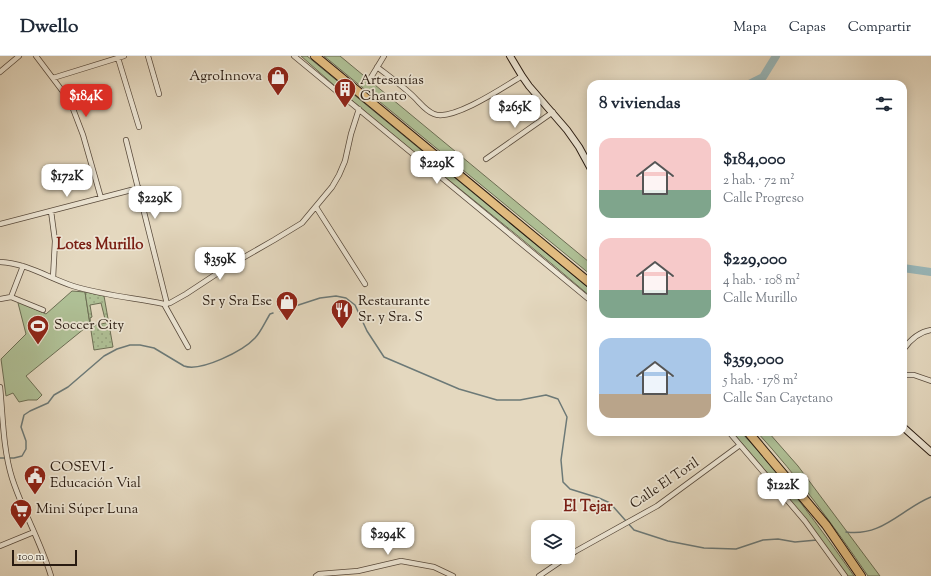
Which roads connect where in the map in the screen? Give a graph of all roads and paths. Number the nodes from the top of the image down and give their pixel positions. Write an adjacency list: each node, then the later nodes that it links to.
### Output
1 (19, 56): 11 (street)
2 (36, 56): 13 (street)
3 (124, 56): 9 (street)
4 (148, 56): 15 (street)
5 (294, 56): 16 (street)
6 (315, 56): 30 (highway)
7 (384, 56): 10 (street)
8 (510, 56): 12 (main road)
9 (118, 58): 13 (street); 18 (street)
10 (378, 67): 12 (street); 14 (street)
11 (0, 72)
12 (522, 76): 17 (main road)
13 (53, 78): 23 (street)
14 (370, 79)
15 (159, 94)
16 (359, 109): 24 (street); 33 (street)
17 (553, 112): 20 (street); 21 (main road)
18 (140, 127)
19 (126, 140): 22 (street)
20 (486, 159)
21 (587, 162)
22 (139, 188): 23 (street); 35 (street)
23 (101, 198): 25 (street)
24 (316, 207): 31 (street); 35 (street)
25 (51, 211): 26 (street); 29 (street)
26 (0, 224)
27 (0, 262): 28 (street)
28 (23, 266): 29 (street); 32 (street)
29 (53, 278): 35 (street)
30 (587, 281)
31 (365, 284)
32 (11, 297): 34 (street); 36 (street)
33 (587, 298)
34 (0, 299)
35 (165, 304): 39 (street)
36 (43, 310)
37 (931, 330): 38 (street)
38 (907, 345)
39 (188, 347)
40 (907, 374): 41 (street)
41 (931, 381)
42 (0, 387): 48 (street)
43 (907, 431): 47 (main road)
44 (732, 436): 46 (street)
45 (751, 436): 55 (highway)
46 (740, 445): 53 (street, Calle El Toril); 54 (street)
47 (931, 452)
48 (34, 532): 49 (street); 50 (street)
49 (0, 546)
50 (51, 576)
51 (316, 576): 52 (street)
52 (453, 576)
53 (539, 576)
54 (845, 576)
55 (861, 576)

